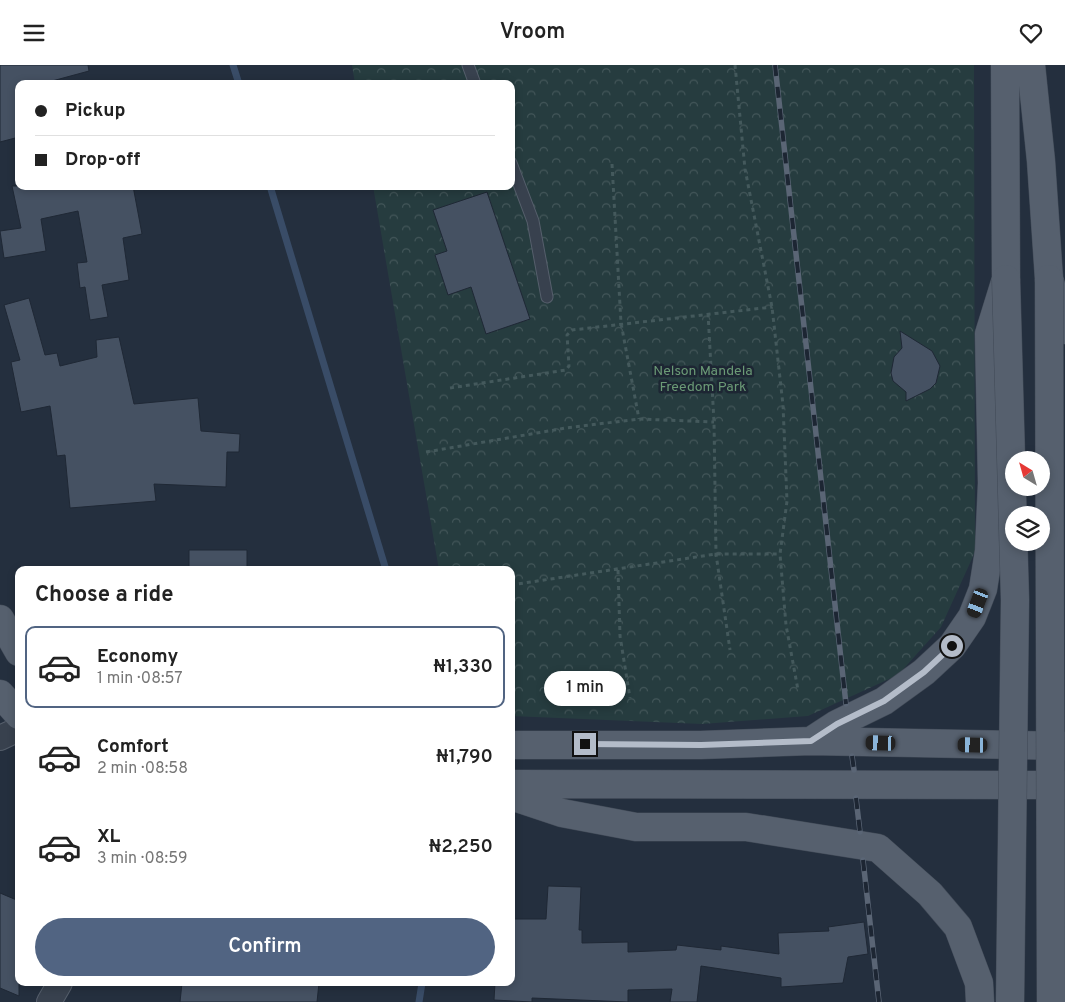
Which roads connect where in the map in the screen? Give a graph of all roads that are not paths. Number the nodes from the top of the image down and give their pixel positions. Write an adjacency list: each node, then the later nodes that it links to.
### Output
1 (468, 65): 4 (lane)
2 (1005, 65): 6 (main road)
3 (1031, 65): 7 (main road)
4 (473, 80)
5 (515, 174): 8 (lane)
6 (1006, 279): 16 (main road); 25 (main road, bridge)
7 (1049, 279): 9 (main road); 26 (main road, bridge)
8 (547, 297)
9 (1065, 330)
10 (0, 619): 11 (main road)
11 (15, 645)
12 (0, 694): 13 (main road)
13 (15, 711)
14 (15, 731): 15 (street)
15 (0, 738)
16 (811, 741): 17 (main road); 18 (main road)
17 (515, 745)
18 (1065, 746)
19 (515, 784): 20 (main road)
20 (1065, 785)
21 (515, 797): 24 (main road)
22 (58, 986): 23 (street)
23 (49, 1002)
24 (980, 1002)
25 (1010, 1002)
26 (1051, 1002)

